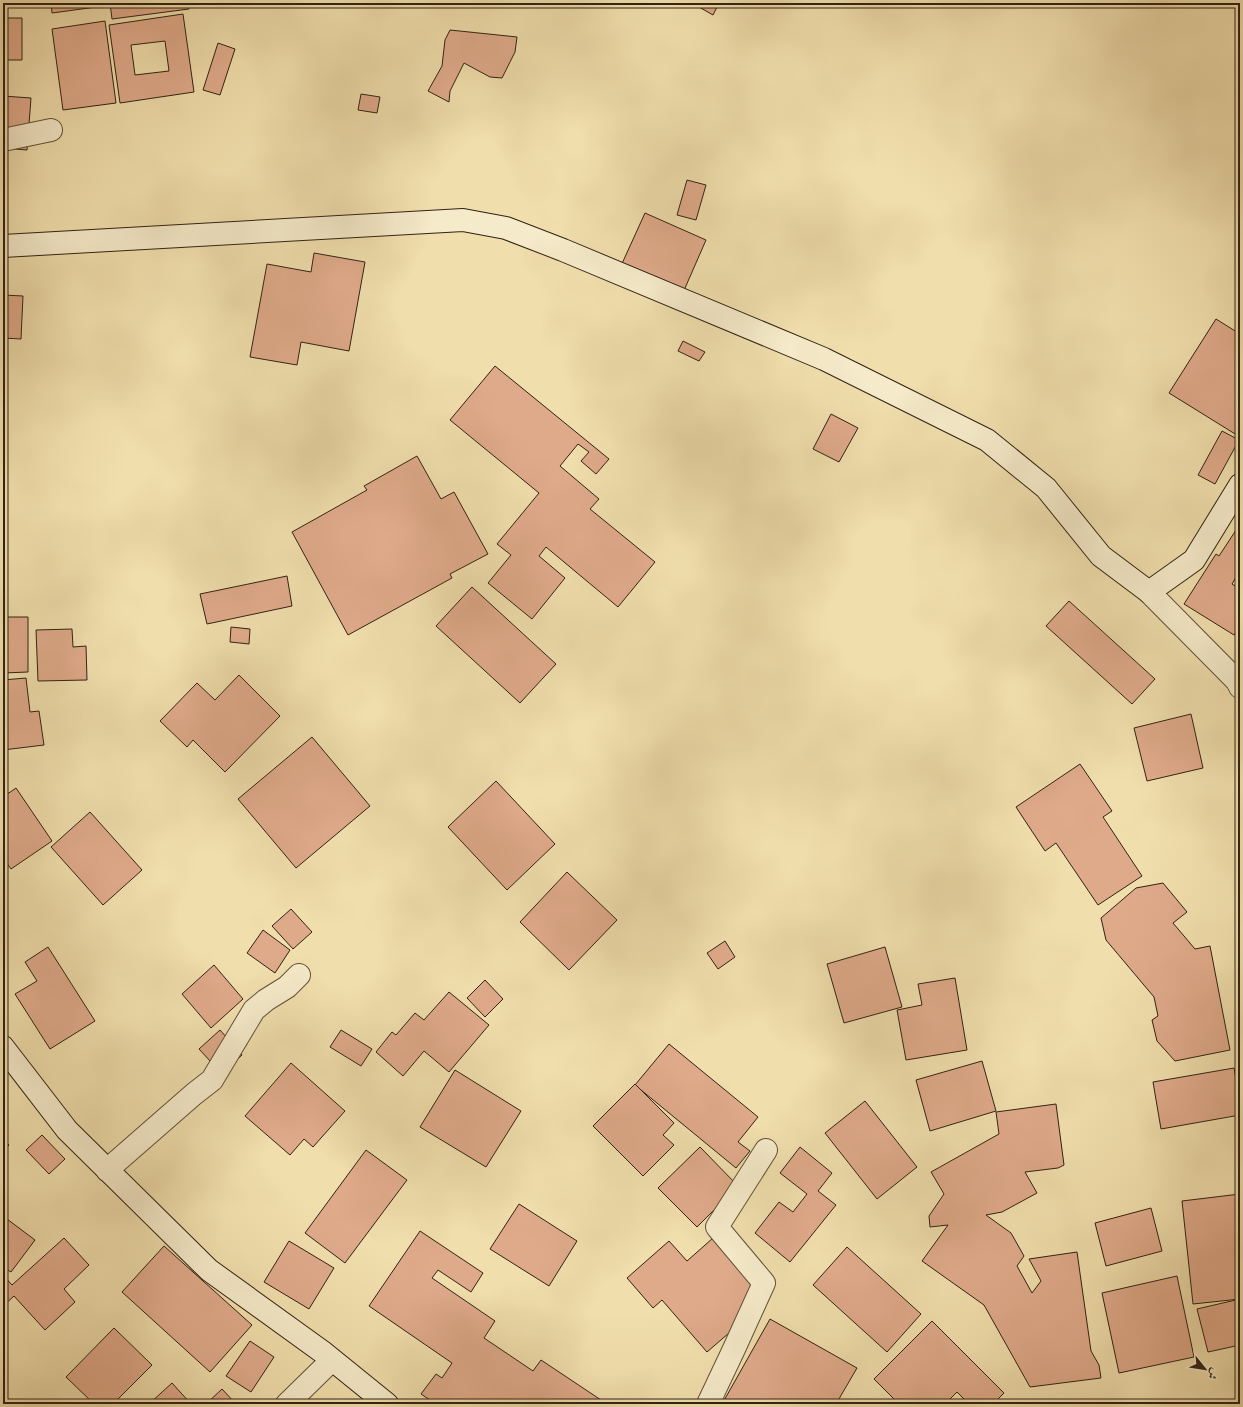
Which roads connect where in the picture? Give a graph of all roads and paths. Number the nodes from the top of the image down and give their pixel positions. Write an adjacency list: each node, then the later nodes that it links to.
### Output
1 (51, 130): 2 (street)
2 (3, 140)
3 (3, 246): 5 (street)
4 (1240, 485): 5 (street)
5 (1149, 592): 6 (street)
6 (1240, 687)
7 (299, 975): 10 (street)
8 (3, 1047): 10 (street)
9 (766, 1150): 14 (street)
10 (107, 1170): 11 (street)
11 (332, 1360): 12 (street); 13 (street)
12 (287, 1404)
13 (387, 1404)
14 (708, 1404)

